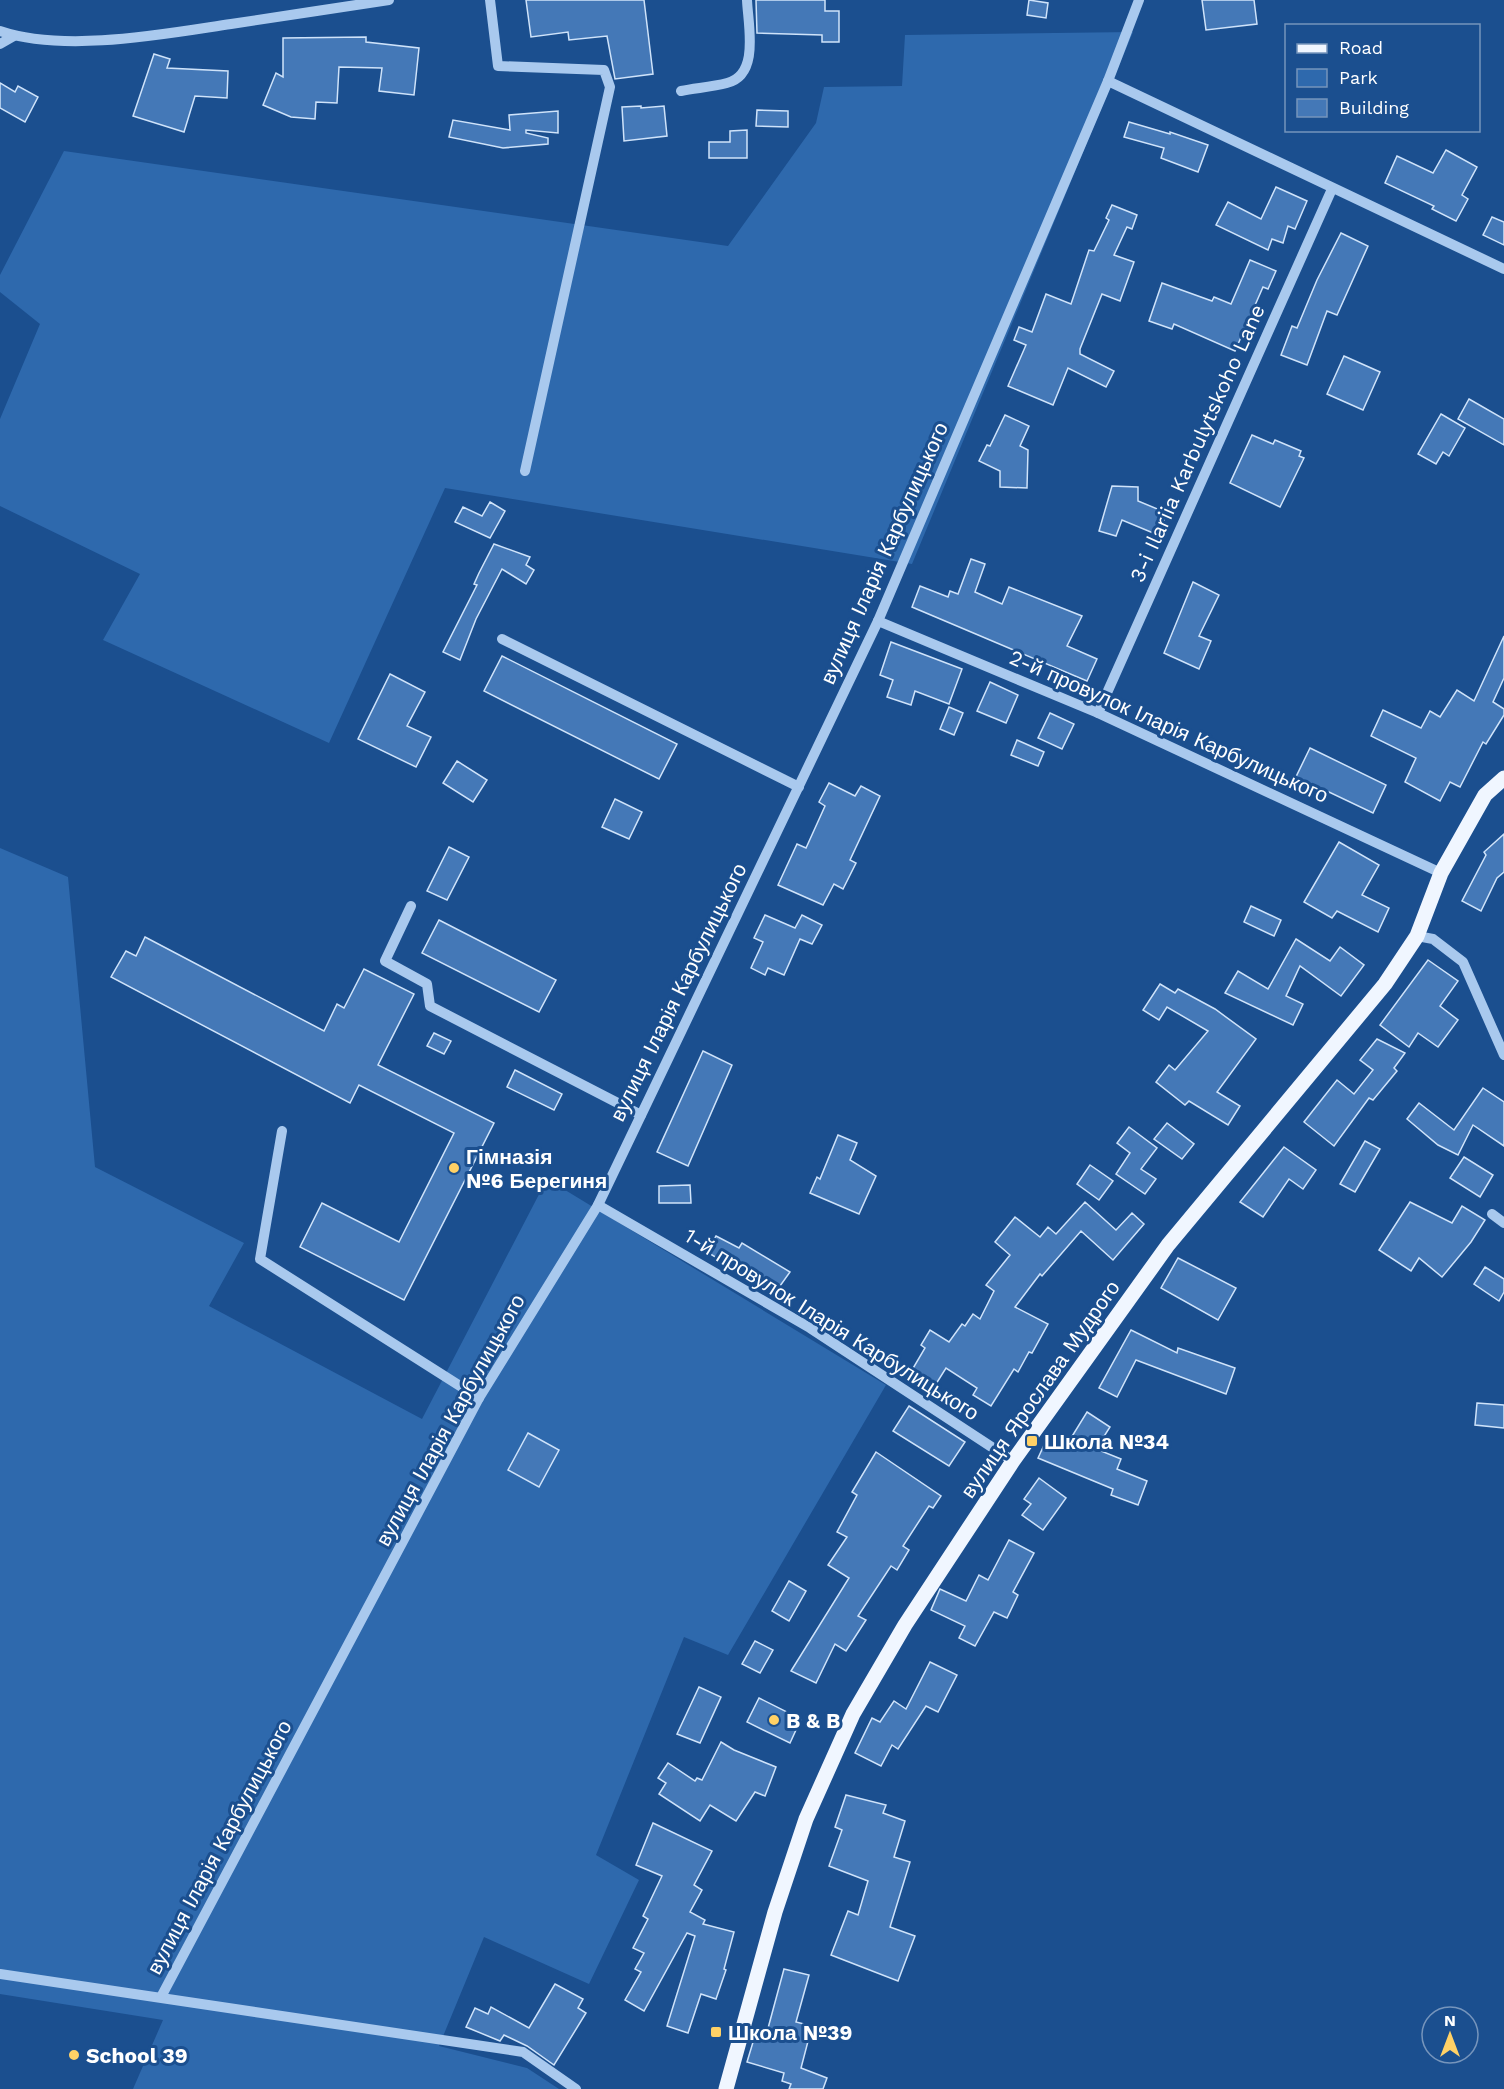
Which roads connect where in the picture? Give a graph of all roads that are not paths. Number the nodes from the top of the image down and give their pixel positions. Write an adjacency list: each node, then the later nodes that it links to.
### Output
1 (389, 0): 6 (street)
2 (490, 0): 12 (street)
3 (747, 0): 9 (street)
4 (1140, 0): 8 (street, вулиця Іларія Карбулицького)
5 (0, 31): 6 (street)
6 (15, 36): 7 (street)
7 (0, 44)
8 (1108, 81): 10 (street); 13 (street, вулиця Іларія Карбулицького)
9 (681, 91)
10 (1332, 189): 11 (street); 15 (street, 3-i Ilariia Karbulytskoho Lane)
11 (1504, 269)
12 (525, 471)
13 (879, 621): 15 (street, 2-й провулок Іларія Карбулицького); 17 (street, вулиця Іларія Карбулицького)
14 (502, 639): 17 (street)
15 (1098, 713): 18 (street, 2-й провулок Іларія Карбулицького)
16 (1504, 778): 18 (main road, вулиця Ярослава Мудрого)
17 (799, 787): 22 (street, вулиця Іларія Карбулицького)
18 (1441, 873): 20 (main road, вулиця Ярослава Мудрого)
19 (411, 906): 22 (street)
20 (1417, 936): 21 (street); 28 (main road, вулиця Ярослава Мудрого)
21 (1504, 1055)
22 (641, 1115): 24 (street, вулиця Іларія Карбулицького)
23 (282, 1131): 27 (street)
24 (598, 1205): 27 (street, вулиця Іларія Карбулицького); 28 (street, 1-й провулок Іларія Карбулицького)
25 (1492, 1214): 26 (street)
26 (1504, 1223)
27 (479, 1398): 30 (street, вулиця Іларія Карбулицького)
28 (1013, 1461): 32 (main road, вулиця Ярослава Мудрого)
29 (0, 1974): 30 (street)
30 (161, 1997): 31 (street)
31 (576, 2089)
32 (726, 2089)

